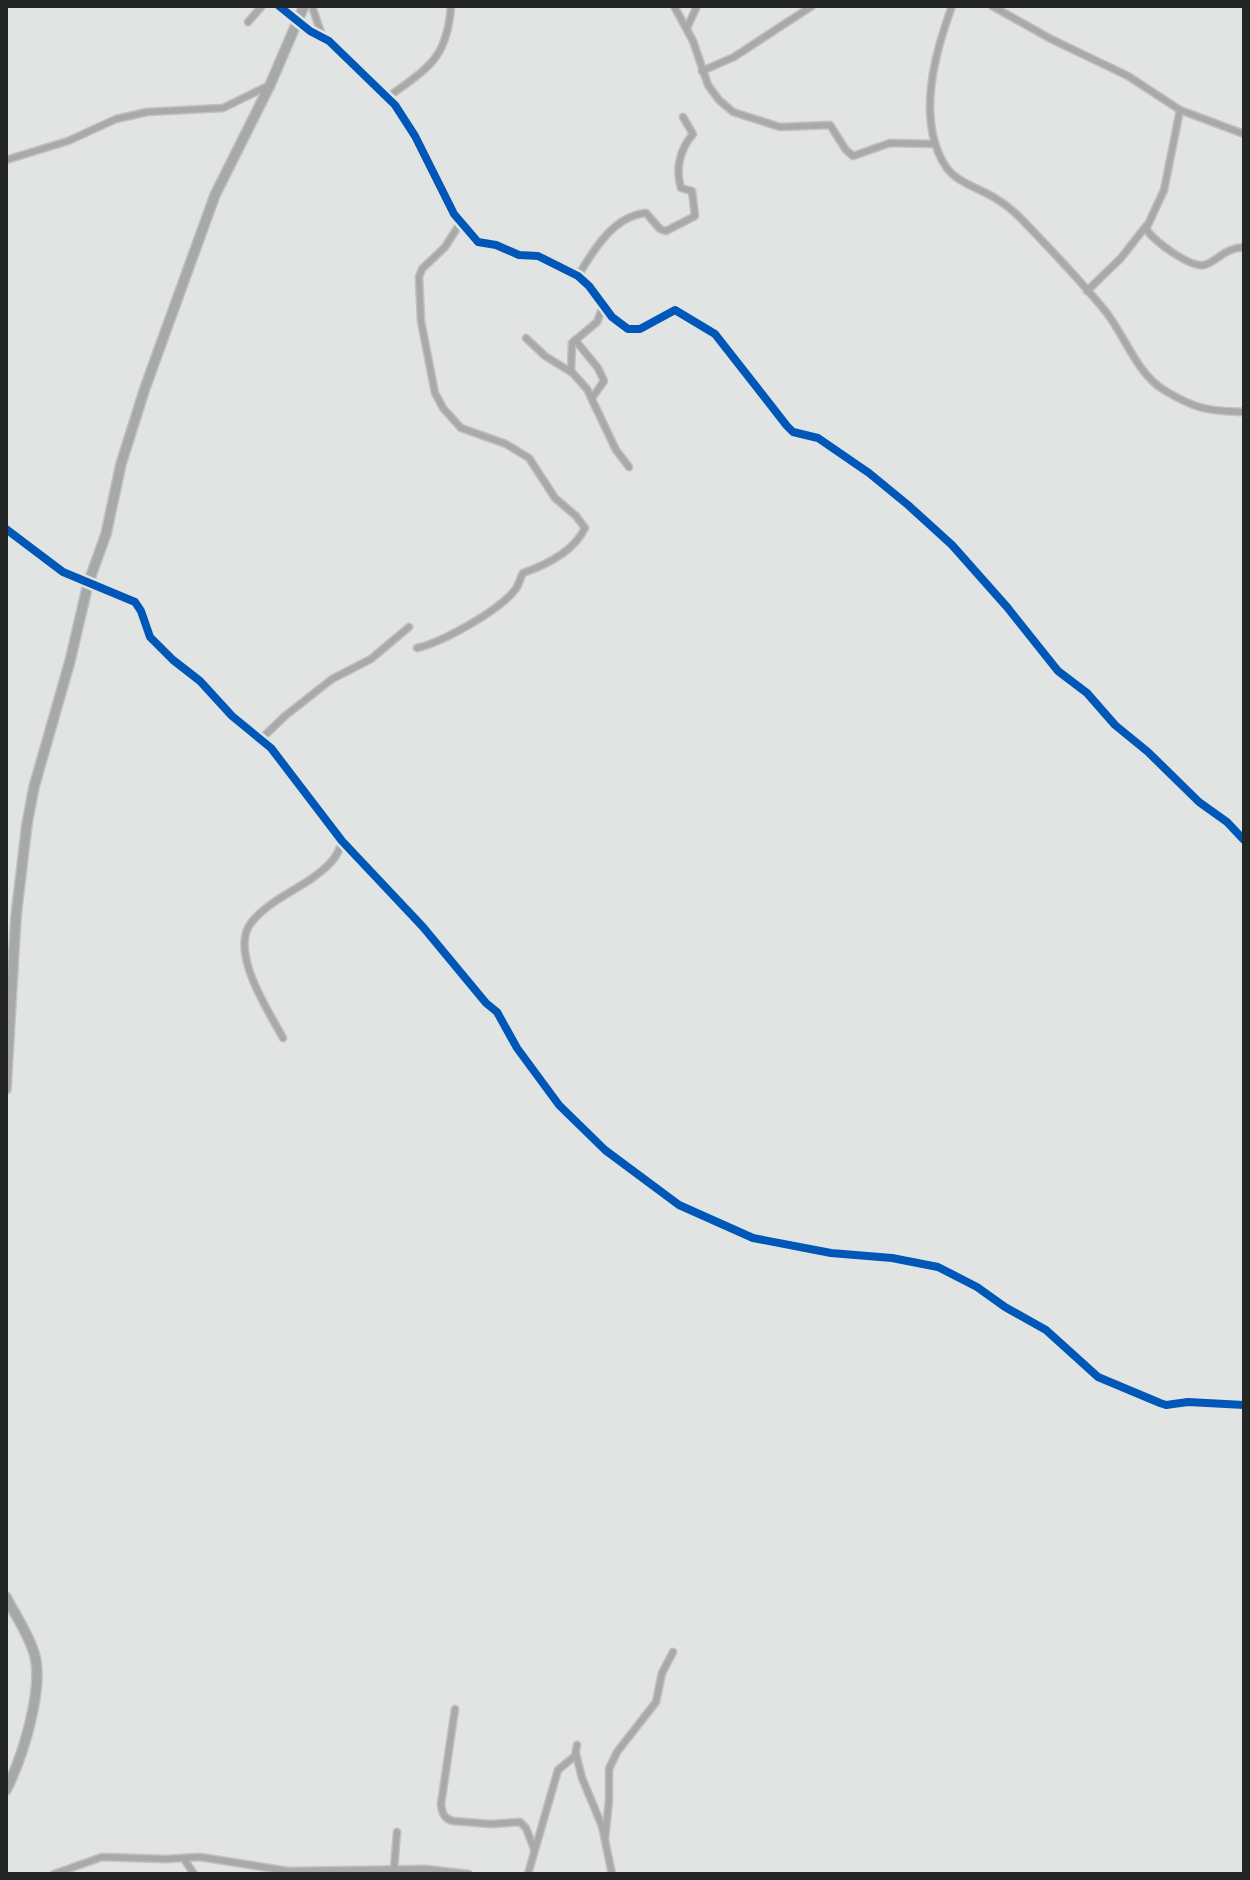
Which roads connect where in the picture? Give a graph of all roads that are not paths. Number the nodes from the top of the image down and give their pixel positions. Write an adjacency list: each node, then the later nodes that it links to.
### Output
1 (262, 6): 12 (street)
2 (279, 6): 11 (street)
3 (304, 6): 11 (main road)
4 (312, 6): 14 (street)
5 (451, 6): 17 (street)
6 (674, 6): 13 (street)
7 (697, 6): 13 (street)
8 (812, 6): 15 (street)
9 (952, 6): 21 (street)
10 (995, 7): 18 (street)
11 (299, 20): 14 (street); 16 (main road)
12 (248, 22)
13 (687, 28): 15 (street)
14 (322, 36): 17 (street)
15 (702, 71): 21 (street)
16 (270, 85): 22 (street); 36 (main road)
17 (388, 97): 23 (street)
18 (1180, 110): 20 (street); 24 (street)
19 (683, 117): 26 (street)
20 (1244, 134)
21 (935, 144): 27 (street)
22 (6, 160)
23 (461, 222): 26 (street); 38 (street)
24 (1146, 226): 25 (street); 27 (street)
25 (1244, 247)
26 (578, 276): 28 (street)
27 (1087, 291): 33 (street)
28 (604, 304): 30 (street); 40 (street)
29 (526, 338): 31 (street)
30 (575, 340): 31 (street); 32 (street)
31 (571, 372): 32 (street)
32 (592, 398): 34 (street)
33 (1244, 412)
34 (629, 467)
35 (6, 529): 36 (street)
36 (88, 584): 39 (street); 43 (main road)
37 (409, 627): 39 (street)
38 (417, 648)
39 (261, 739): 41 (street)
40 (1244, 840)
41 (342, 841): 42 (street); 44 (street)
42 (283, 1038)
43 (6, 1089)
44 (1244, 1405)
45 (6, 1597): 50 (main road)
46 (673, 1652): 52 (street)
47 (455, 1709): 53 (street)
48 (577, 1745): 49 (street)
49 (576, 1754): 52 (street); 53 (street)
50 (6, 1790)
51 (397, 1832): 55 (street)
52 (605, 1839): 62 (street)
53 (534, 1849): 61 (street)
54 (184, 1859): 56 (street); 57 (street); 58 (street)
55 (394, 1869): 56 (street); 60 (street)
56 (316, 1870): 59 (street)
57 (54, 1874)
58 (194, 1874)
59 (325, 1874)
60 (469, 1874)
61 (528, 1874)
62 (612, 1874)

